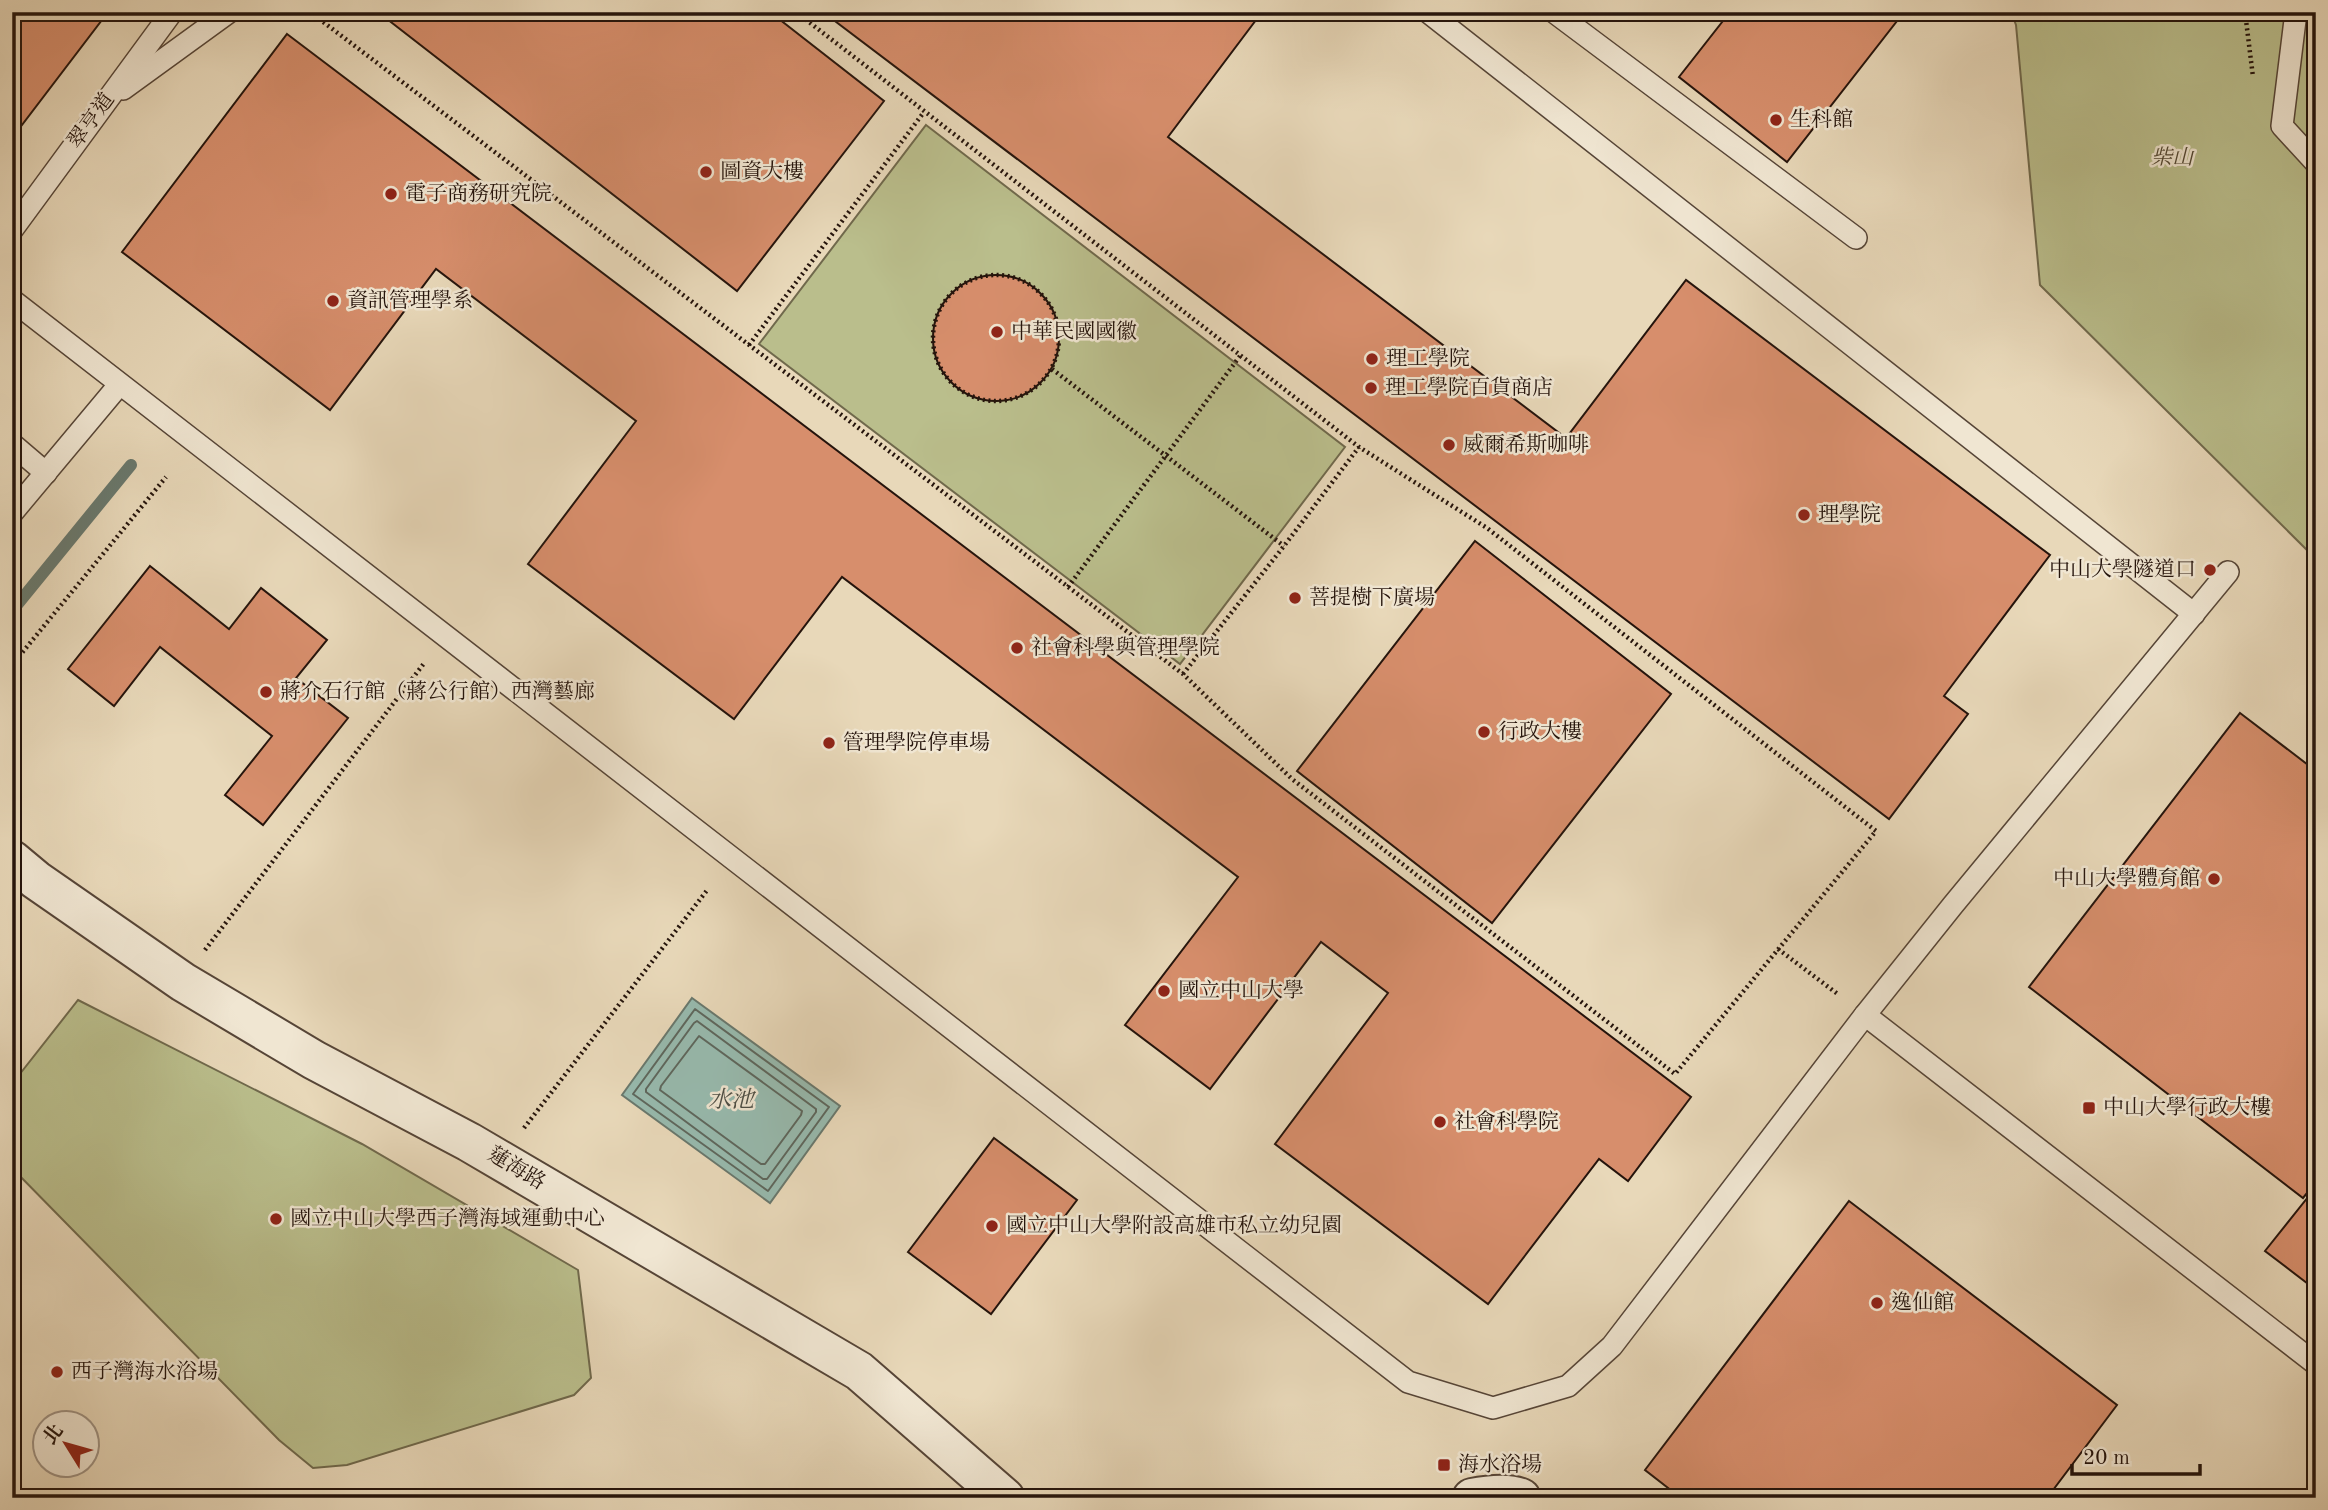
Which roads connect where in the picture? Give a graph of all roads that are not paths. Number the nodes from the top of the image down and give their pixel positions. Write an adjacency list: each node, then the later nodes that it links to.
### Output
1 (172, 12): 6 (lane, 翠亨道)
2 (229, 12): 6 (lane)
3 (1428, 12): 17 (lane)
4 (1554, 12): 9 (lane)
5 (2296, 12): 7 (lane)
6 (107, 100): 8 (lane, 翠亨道)
7 (2316, 163)
8 (12, 230)
9 (1856, 238)
10 (12, 300): 11 (lane)
11 (120, 385): 14 (lane); 19 (lane)
12 (12, 444): 14 (lane)
13 (12, 459): 14 (lane)
14 (43, 477): 15 (lane)
15 (12, 513)
16 (2228, 572): 17 (lane)
17 (2194, 614): 19 (lane)
18 (12, 860): 21 (street, 蓮海路)
19 (1865, 1015): 20 (lane)
20 (2316, 1364)
21 (1005, 1498)
22 (1472, 1498): 23 (street)
23 (1521, 1498)

